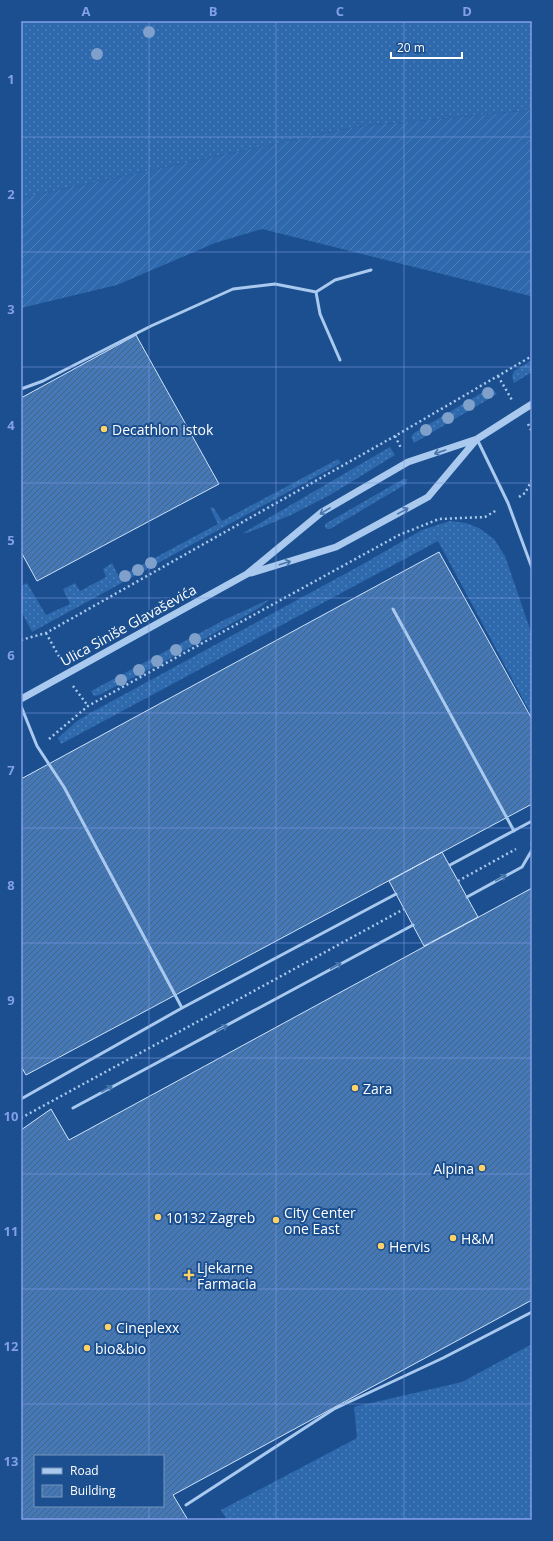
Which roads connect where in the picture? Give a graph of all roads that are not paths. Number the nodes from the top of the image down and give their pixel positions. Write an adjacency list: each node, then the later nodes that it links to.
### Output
1 (371, 270): 2 (lane)
2 (316, 292): 3 (lane); 4 (lane)
3 (340, 360)
4 (21, 389)
5 (532, 404): 6 (street, Ulica Siniše Glavaševića)
6 (477, 439): 7 (lane); 8 (street, Ulica Siniše Glavaševića, one-way to 8); 8 (street, Ulica Siniše Glavaševića, one-way to 6)
7 (532, 568)
8 (247, 574): 10 (street, Ulica Siniše Glavaševića)
9 (393, 609): 13 (lane)
10 (21, 699)
11 (21, 706): 19 (lane)
12 (532, 821): 13 (lane)
13 (514, 831): 15 (lane)
14 (532, 850): 17 (lane, one-way to 14)
15 (450, 865)
16 (396, 894): 19 (lane)
17 (467, 897)
18 (413, 926): 21 (lane, one-way to 18)
19 (182, 1008): 20 (lane)
20 (21, 1099)
21 (73, 1108)
22 (532, 1312): 23 (lane)
23 (186, 1505)

